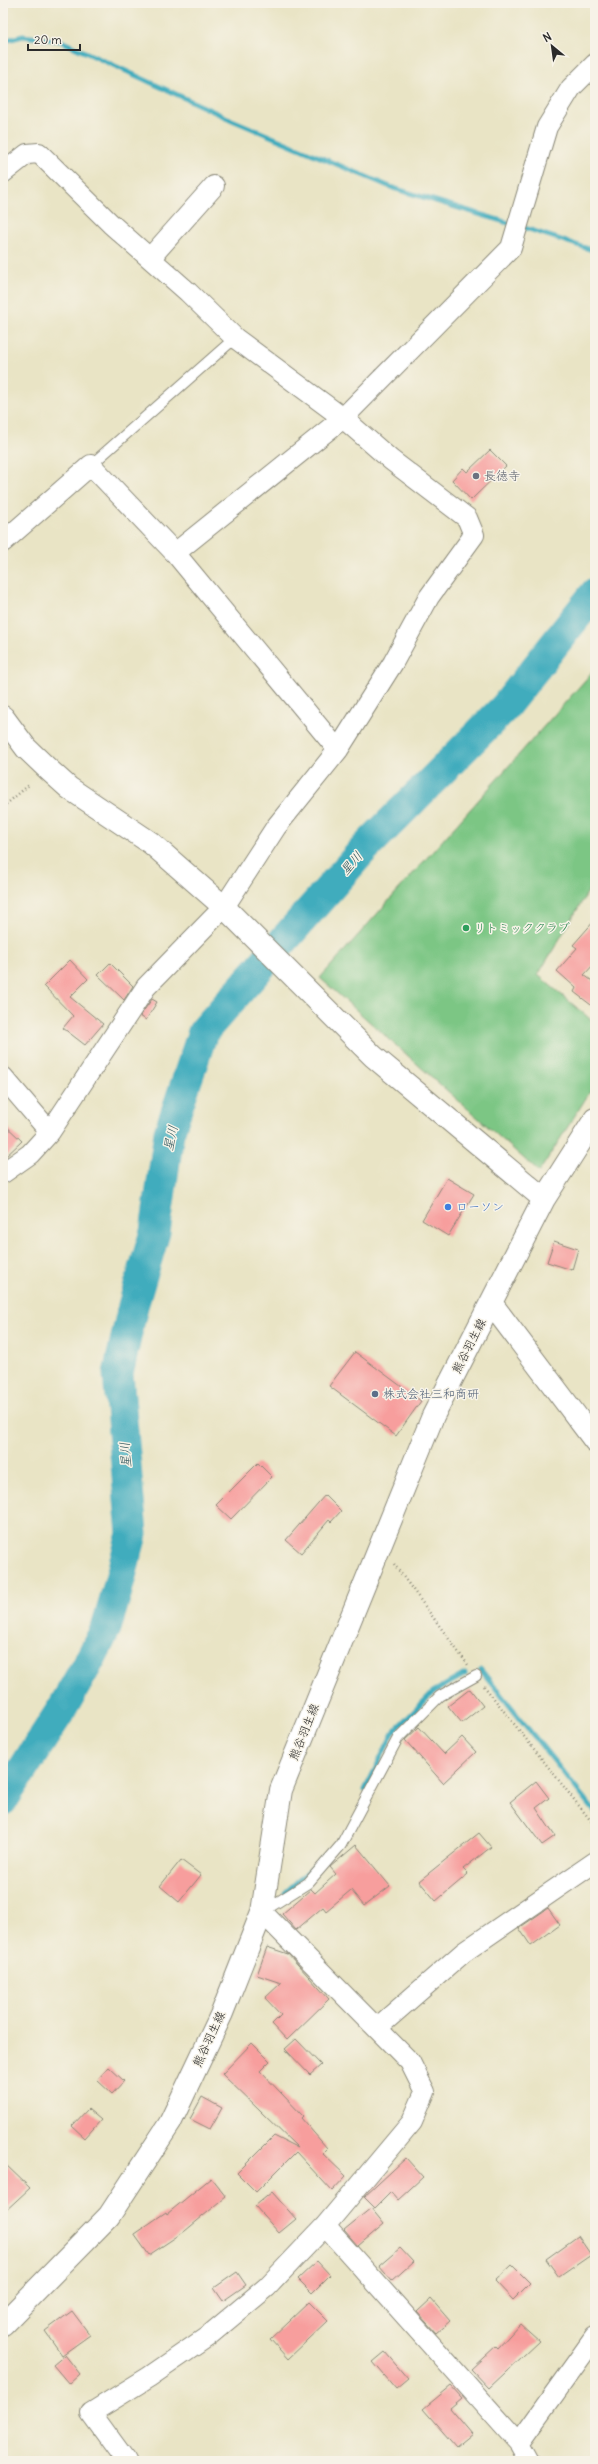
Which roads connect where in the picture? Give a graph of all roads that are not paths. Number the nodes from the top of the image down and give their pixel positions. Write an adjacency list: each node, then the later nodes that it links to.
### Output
1 (595, 64): 6 (street)
2 (3, 173): 4 (street)
3 (214, 186): 4 (street)
4 (150, 258): 5 (street)
5 (235, 338): 6 (street); 7 (lane)
6 (343, 418): 9 (street); 11 (street)
7 (91, 465): 8 (street); 9 (street)
8 (3, 542)
9 (175, 553): 11 (street)
10 (3, 717): 12 (main road)
11 (338, 750): 12 (street)
12 (231, 914): 15 (street); 17 (main road)
13 (3, 1077): 15 (street)
14 (595, 1119): 17 (main road, 熊谷羽生線)
15 (50, 1132): 16 (street)
16 (3, 1173)
17 (544, 1199): 18 (main road, 熊谷羽生線)
18 (491, 1303): 19 (main road); 22 (main road, 熊谷羽生線)
19 (595, 1441)
20 (476, 1676): 22 (lane)
21 (595, 1862): 23 (street)
22 (262, 1912): 23 (street); 25 (main road, 熊谷羽生線)
23 (377, 2028): 24 (street)
24 (325, 2226): 27 (street); 28 (street)
25 (3, 2324)
26 (594, 2342): 27 (street)
27 (519, 2443): 29 (street)
28 (126, 2461)
29 (529, 2461)

